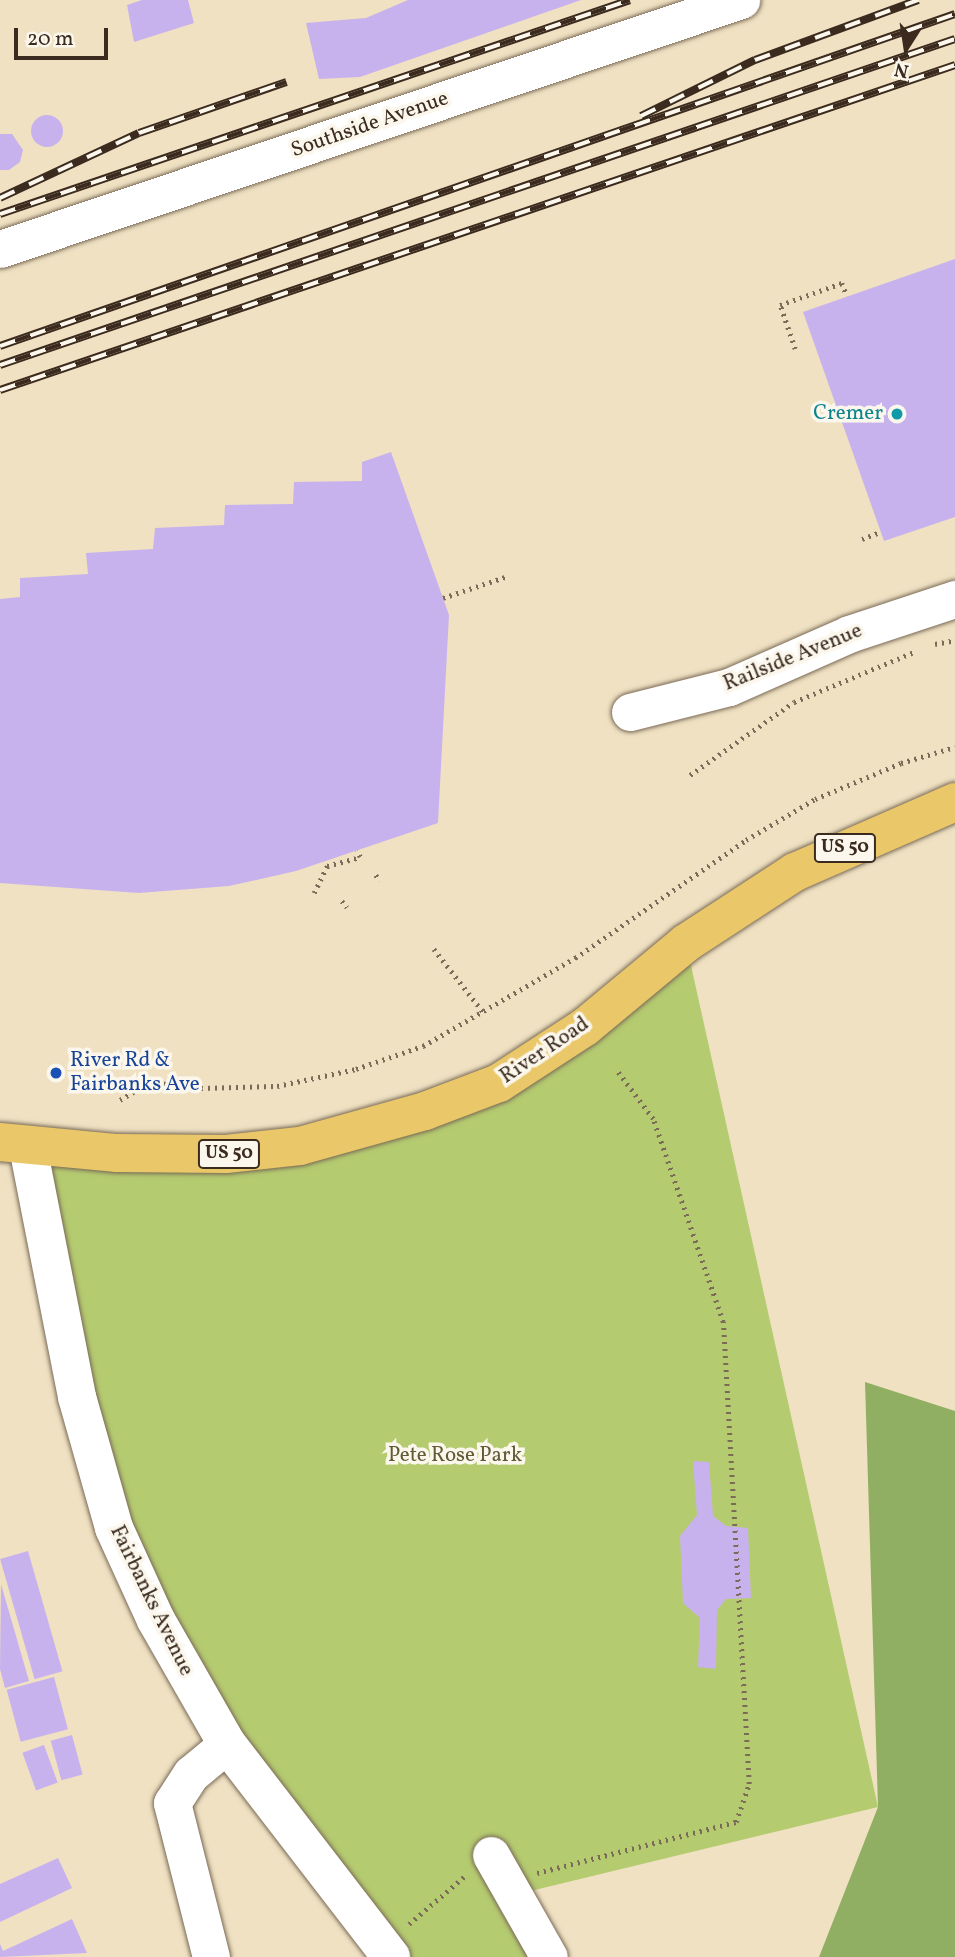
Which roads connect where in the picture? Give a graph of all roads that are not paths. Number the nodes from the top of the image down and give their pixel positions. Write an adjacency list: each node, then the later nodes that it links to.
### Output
1 (741, 0): 2 (street, Southside Avenue)
2 (0, 250)
3 (955, 599): 4 (street, Railside Avenue)
4 (630, 712)
5 (955, 802): 6 (main road, River Road / US 50)
6 (14, 1144): 7 (street, Fairbanks Avenue)
7 (227, 1744): 9 (street); 10 (street, Fairbanks Avenue)
8 (491, 1854): 11 (street)
9 (211, 1957)
10 (391, 1957)
11 (549, 1957)

